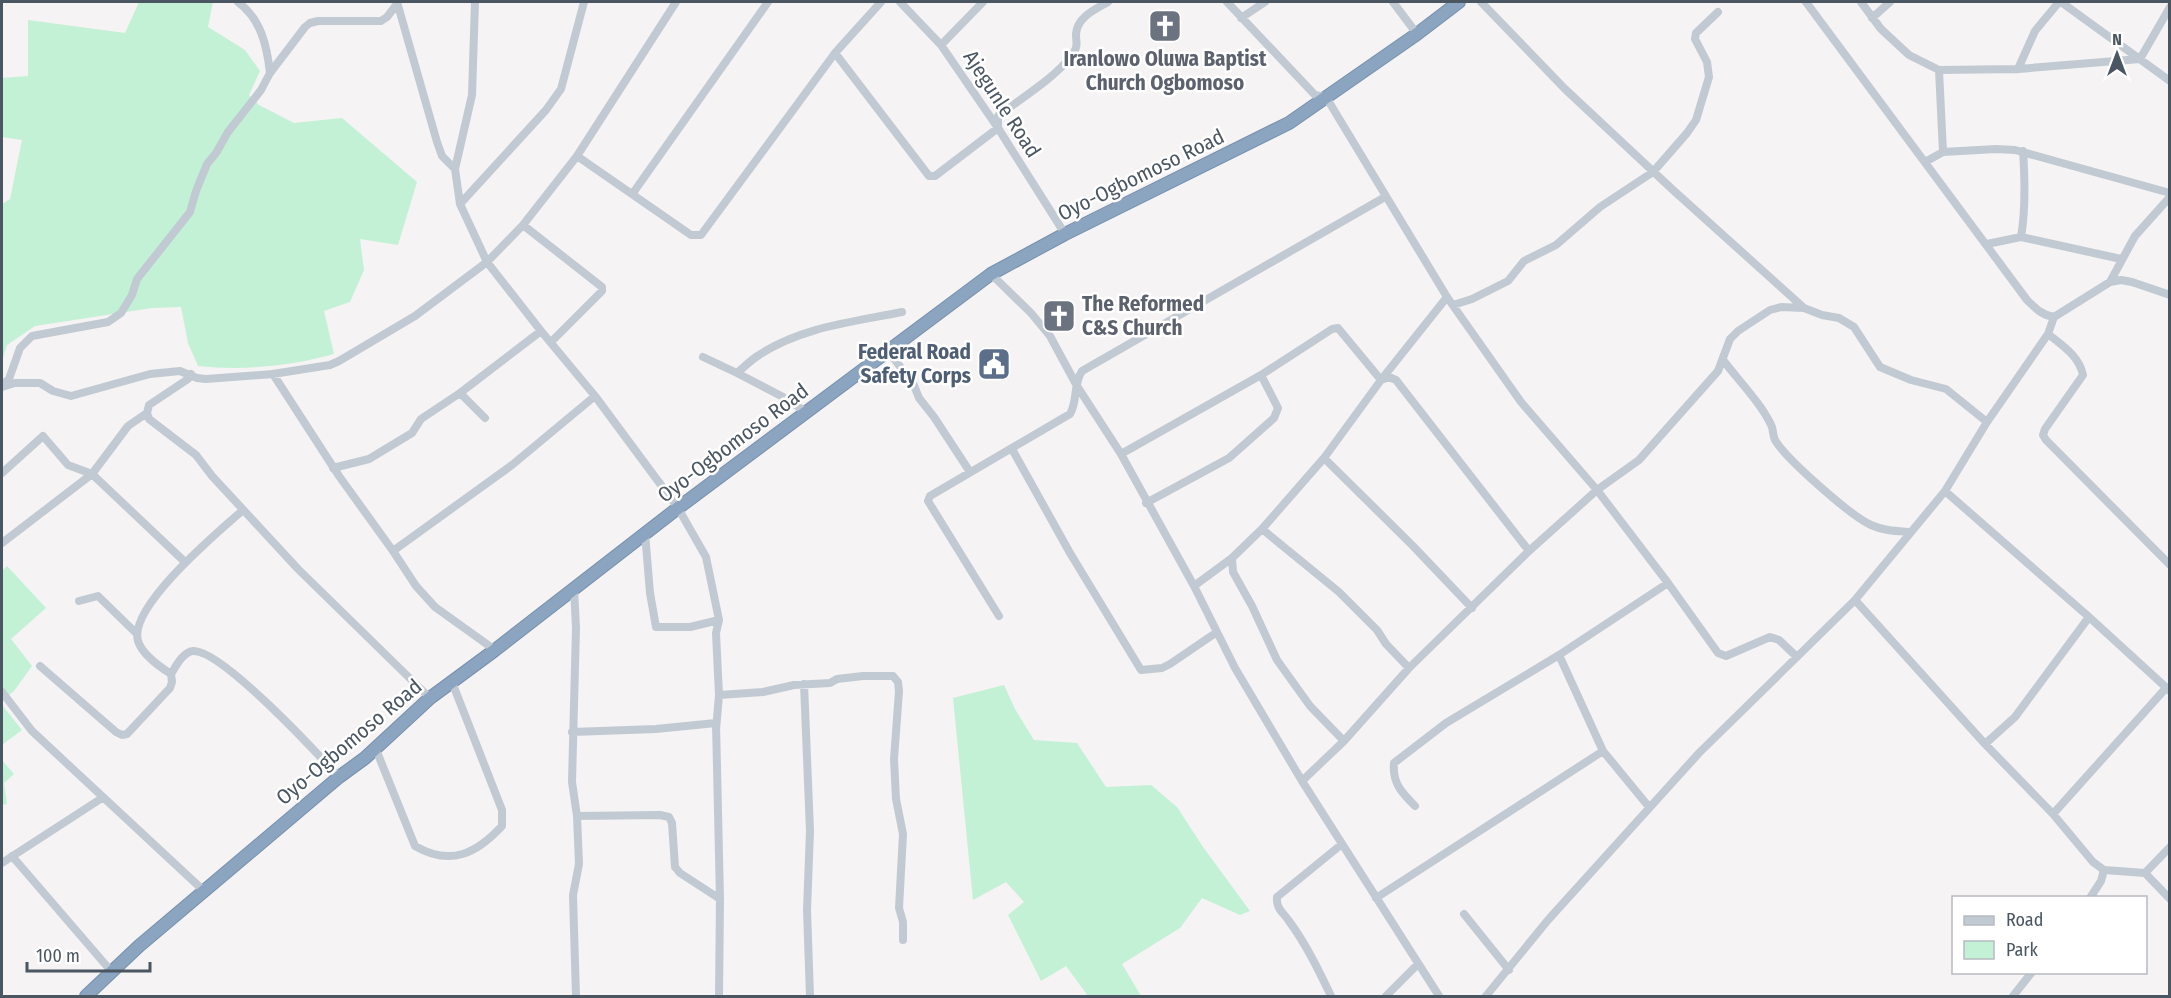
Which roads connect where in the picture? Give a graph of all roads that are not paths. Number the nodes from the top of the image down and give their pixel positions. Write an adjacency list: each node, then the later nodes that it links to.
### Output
1 (238, 2): 30 (street)
2 (475, 2): 38 (street)
3 (584, 2): 43 (street)
4 (676, 2): 36 (street)
5 (768, 2): 40 (street)
6 (881, 2): 26 (street)
7 (900, 2): 25 (street, Ajegunle Road)
8 (983, 2): 25 (street)
9 (1108, 2): 33 (street)
10 (1227, 2): 22 (street)
11 (1265, 2): 22 (street)
12 (1393, 2): 24 (street)
13 (1459, 2): 24 (highway, Oyo-Ogbomoso Road)
14 (1481, 2): 39 (street)
15 (1806, 2): 37 (street)
16 (1861, 2): 23 (street)
17 (1890, 2): 23 (street)
18 (2060, 2): 27 (street); 28 (street)
19 (397, 3): 30 (street); 38 (street)
20 (2169, 7): 27 (street)
21 (1718, 12): 39 (street)
22 (1241, 18): 32 (street)
23 (1872, 18): 29 (street)
24 (1417, 34): 32 (highway, Oyo-Ogbomoso Road)
25 (942, 45): 33 (street, Ajegunle Road)
26 (835, 53): 33 (street); 40 (street)
27 (2140, 59): 28 (street); 31 (street)
28 (2018, 69): 29 (street)
29 (1939, 70): 35 (street)
30 (270, 73): 69 (street)
31 (2169, 81)
32 (1326, 97): 42 (street); 45 (highway, Oyo-Ogbomoso Road)
33 (998, 128): 45 (street, Ajegunle Road)
34 (2023, 151): 35 (street); 41 (street); 46 (street)
35 (1943, 152): 37 (street)
36 (577, 156): 40 (street); 44 (street)
37 (1925, 162): 47 (street)
38 (455, 169): 43 (street)
39 (1653, 172): 54 (street); 55 (street)
40 (633, 193)
41 (2169, 195): 48 (street)
42 (1385, 197): 53 (street); 70 (street)
43 (460, 204): 49 (street)
44 (523, 225): 49 (street); 60 (street)
45 (1065, 234): 50 (highway, Oyo-Ogbomoso Road)
46 (2021, 237): 47 (street); 48 (street)
47 (1987, 244): 57 (street)
48 (2121, 259): 51 (street)
49 (487, 262): 58 (street); 66 (street)
50 (991, 274): 61 (highway, Oyo-Ogbomoso Road); 70 (street)
51 (2110, 282): 52 (street); 57 (street)
52 (2169, 295)
53 (1447, 297): 54 (street); 68 (street)
54 (1453, 305): 84 (street)
55 (1804, 308): 63 (street); 76 (street)
56 (902, 312): 64 (street)
57 (2054, 317): 59 (street)
58 (540, 331): 60 (street); 71 (street)
59 (2048, 334): 76 (street); 97 (street)
60 (551, 342): 72 (street)
61 (888, 351): 73 (highway, Oyo-Ogbomoso Road); 81 (street)
62 (703, 357): 64 (street)
63 (1723, 360): 84 (street); 90 (street)
64 (737, 373): 73 (street)
65 (190, 374): 66 (street); 69 (street); 74 (street)
66 (273, 374): 80 (street)
67 (1261, 375): 68 (street); 78 (street); 86 (street)
68 (1381, 380): 79 (street); 94 (street)
69 (2, 386)
70 (1077, 386): 77 (street); 78 (street)
71 (460, 393): 75 (street); 80 (street)
72 (595, 396): 87 (street); 93 (street)
73 (806, 412): 87 (highway, Oyo-Ogbomoso Road)
74 (147, 413): 83 (street); 88 (street)
75 (485, 418)
76 (1987, 422): 85 (street)
77 (1012, 449): 81 (street); 107 (street)
78 (1121, 454): 86 (street)
79 (1324, 458): 89 (street); 103 (street)
80 (333, 468): 93 (street)
81 (970, 472): 104 (street)
82 (2, 473): 83 (street)
83 (92, 474): 92 (street); 96 (street)
84 (1597, 490): 94 (street); 98 (street)
85 (1945, 491): 90 (street); 105 (street)
86 (1146, 503): 99 (street)
87 (678, 508): 91 (highway, Oyo-Ogbomoso Road); 106 (street)
88 (243, 510): 96 (street); 120 (street)
89 (1262, 530): 95 (street); 113 (street)
90 (1911, 532): 101 (street)
91 (645, 533): 100 (highway, Oyo-Ogbomoso Road); 106 (street)
92 (2, 541)
93 (393, 550): 109 (street)
94 (1529, 551): 103 (street)
95 (1232, 558): 99 (street); 123 (street)
96 (185, 561): 108 (street)
97 (2169, 565)
98 (1668, 583): 110 (street); 111 (street)
99 (1194, 586): 107 (street)
100 (574, 588): 109 (highway, Oyo-Ogbomoso Road); 122 (street)
101 (1855, 600): 111 (street); 124 (street)
102 (79, 601): 108 (street)
103 (1472, 608): 113 (street)
104 (999, 616)
105 (2089, 617): 117 (street); 124 (street)
106 (719, 620): 119 (street)
107 (1217, 632): 128 (street)
108 (137, 634): 114 (street)
109 (495, 650): 115 (highway, Oyo-Ogbomoso Road)
110 (1559, 655): 126 (street); 130 (street)
111 (1797, 657): 131 (street)
112 (40, 666): 114 (street)
113 (1409, 668): 123 (street)
114 (171, 674): 127 (street)
115 (452, 682): 120 (highway, Oyo-Ogbomoso Road); 125 (street)
116 (804, 684): 119 (street); 146 (street); 154 (street)
117 (2168, 689): 132 (street)
118 (2, 692): 129 (street)
119 (719, 695): 121 (street)
120 (430, 698): 125 (highway, Oyo-Ogbomoso Road)
121 (716, 730): 122 (street); 143 (street)
122 (572, 732): 133 (street)
123 (1344, 741): 128 (street)
124 (1985, 744): 132 (street)
125 (375, 747): 127 (highway, Oyo-Ogbomoso Road)
126 (1603, 751): 131 (street); 142 (street)
127 (339, 777): 140 (highway, Oyo-Ogbomoso Road)
128 (1302, 781): 134 (street)
129 (102, 798): 136 (street); 140 (street)
130 (1415, 806)
131 (1649, 807): 148 (street)
132 (2053, 814): 138 (street)
133 (577, 816): 143 (street); 153 (street)
134 (1342, 844): 142 (street); 155 (street)
135 (2169, 847): 139 (street)
136 (12, 856): 137 (street); 149 (street)
137 (2, 863)
138 (2104, 870): 139 (street); 141 (street)
139 (2145, 873): 144 (street)
140 (204, 891): 149 (highway, Oyo-Ogbomoso Road)
141 (2091, 896)
142 (1376, 898): 147 (street)
143 (720, 899): 151 (street)
144 (2169, 899)
145 (1464, 914): 148 (street)
146 (903, 940)
147 (1418, 964): 156 (street); 157 (street)
148 (1509, 970): 158 (street)
149 (111, 971): 152 (highway, Oyo-Ogbomoso Road)
150 (2030, 974): 159 (street)
151 (719, 995)
152 (86, 996)
153 (576, 996)
154 (810, 996)
155 (1331, 996)
156 (1386, 996)
157 (1439, 996)
158 (1486, 996)
159 (2013, 996)

